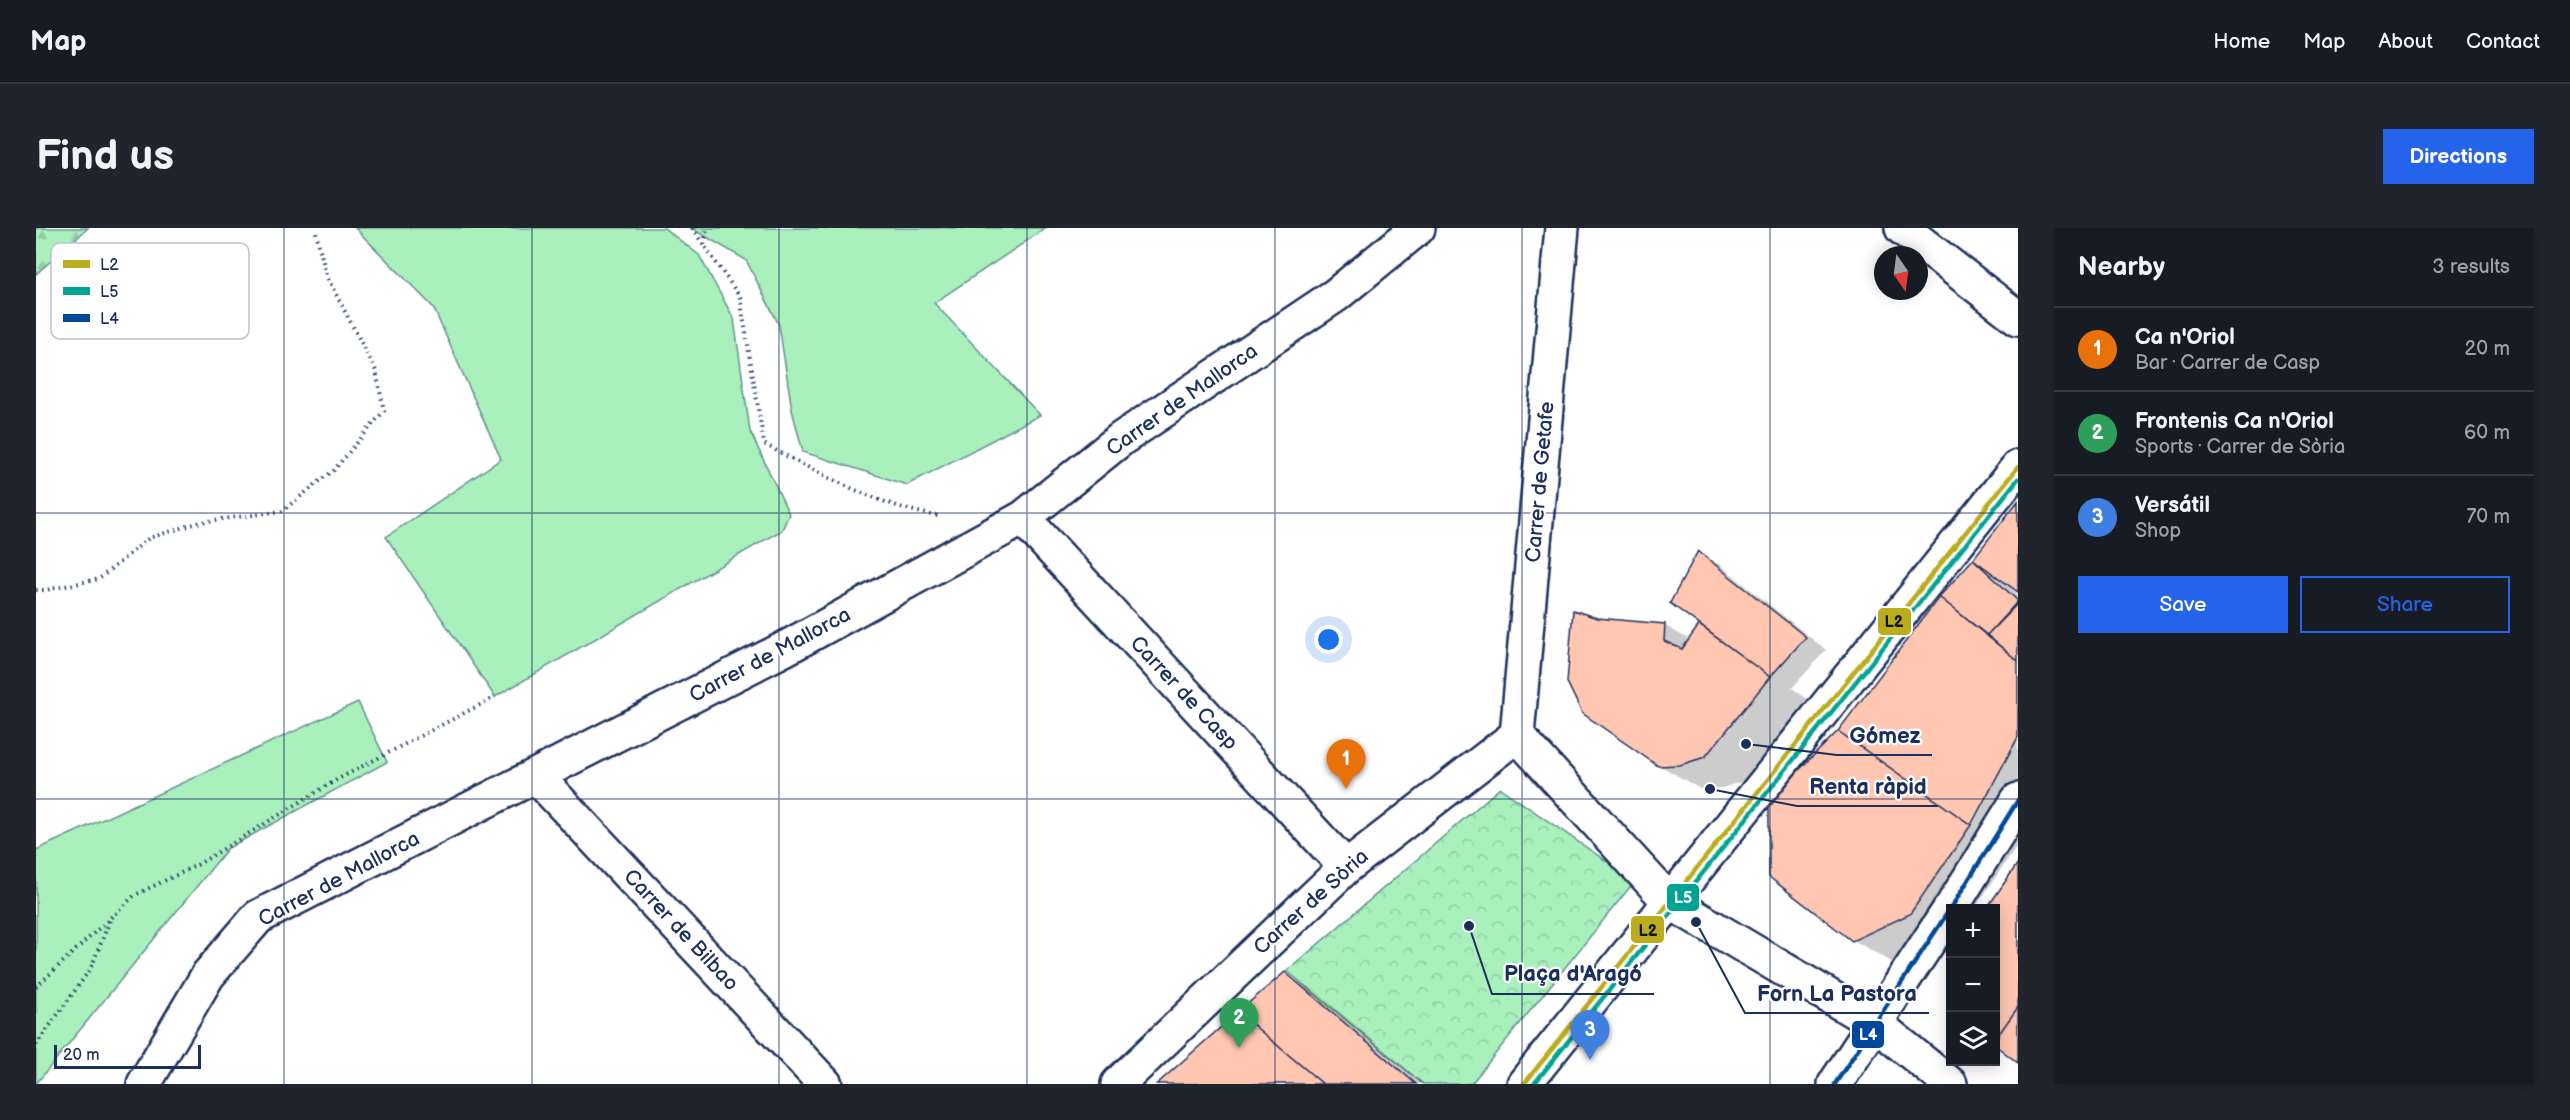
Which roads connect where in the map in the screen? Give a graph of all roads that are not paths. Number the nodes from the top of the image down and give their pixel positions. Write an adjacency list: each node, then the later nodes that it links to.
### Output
1 (1418, 228): 6 (street, Carrer de Mallorca)
2 (1562, 228): 7 (street, Carrer de Getafe)
3 (1902, 228): 4 (street)
4 (2018, 318)
5 (2018, 467): 11 (street)
6 (1023, 518): 8 (street, Carrer de Mallorca); 10 (street, Carrer de Casp)
7 (1517, 735): 10 (street, Carrer de Sòria); 11 (street)
8 (536, 776): 15 (street, Carrer de Mallorca); 16 (street, Carrer de Bilbao)
9 (2018, 800): 12 (street)
10 (1346, 867): 17 (street, Carrer de Sòria)
11 (1670, 902): 14 (street); 18 (street)
12 (1954, 904)
13 (1946, 917): 14 (street)
14 (1876, 1024): 19 (street); 20 (street)
15 (144, 1084)
16 (825, 1084)
17 (1118, 1084)
18 (1524, 1084)
19 (1835, 1084)
20 (1950, 1084)

